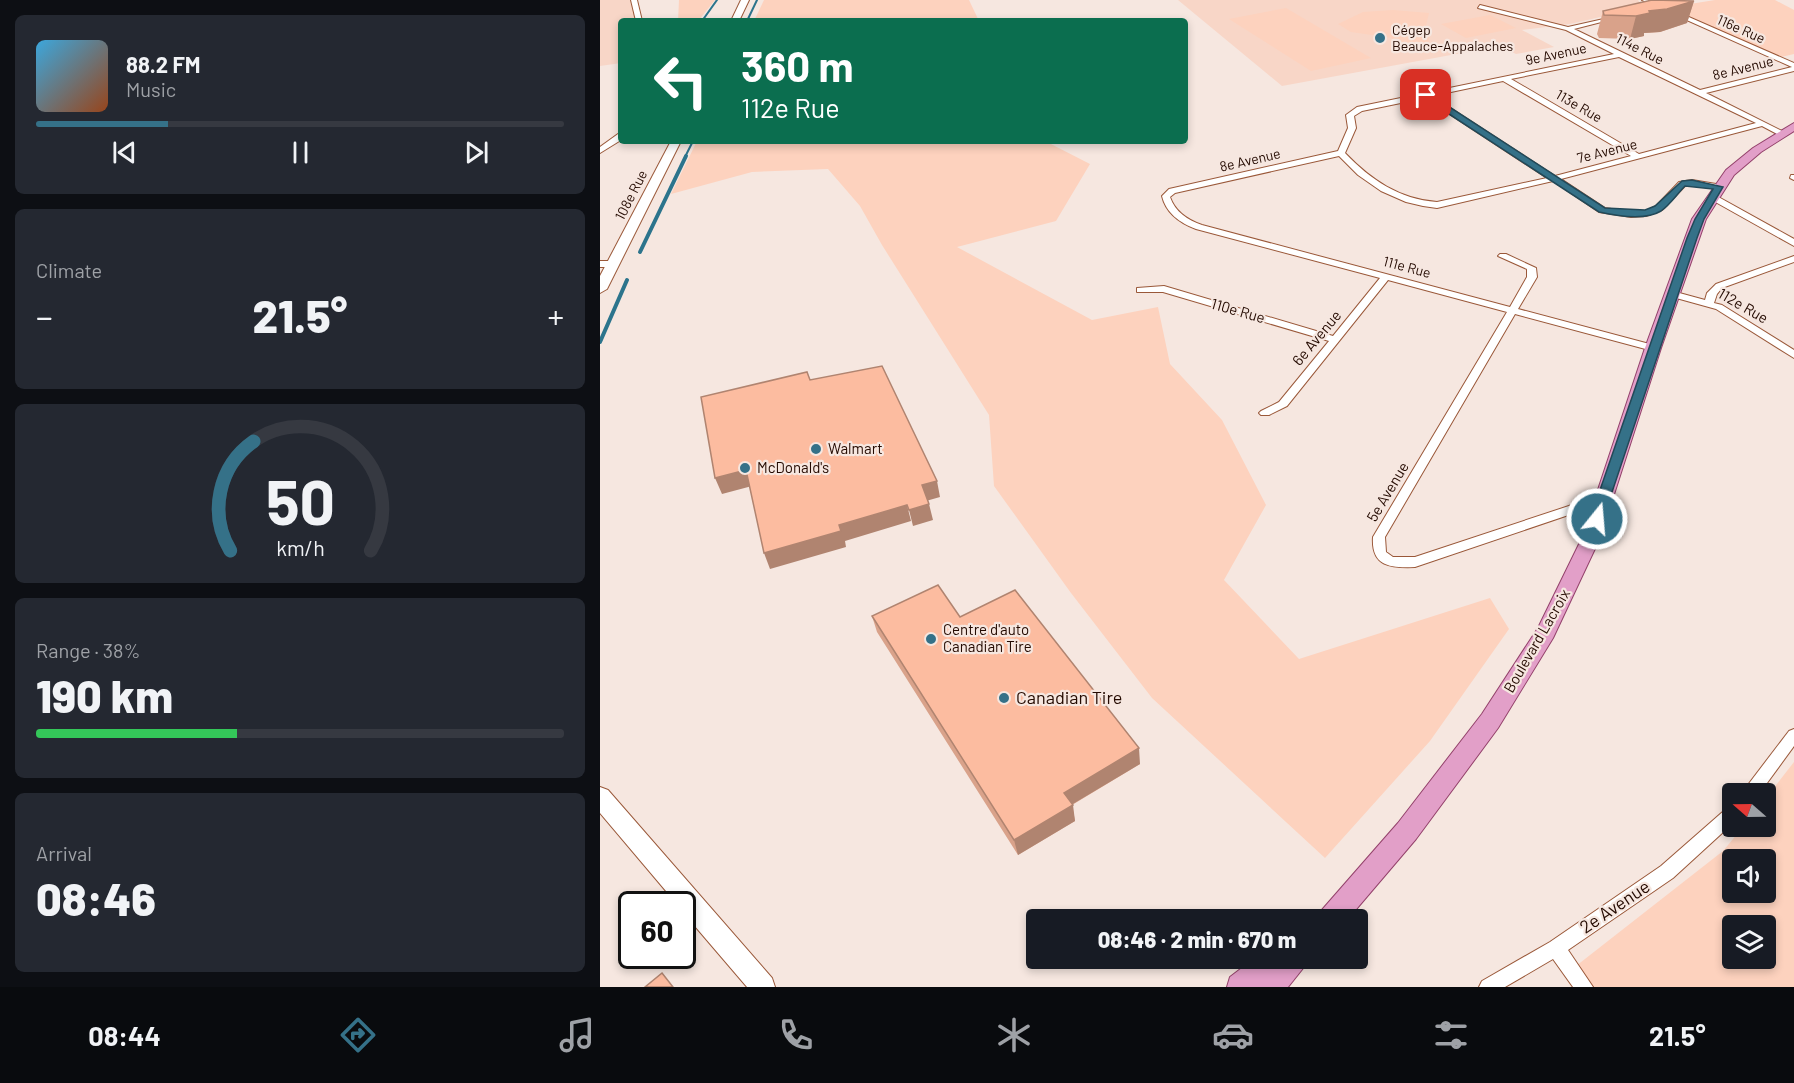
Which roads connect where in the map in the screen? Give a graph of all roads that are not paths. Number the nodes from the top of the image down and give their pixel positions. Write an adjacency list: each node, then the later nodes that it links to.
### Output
1 (634, 0): 8 (street)
2 (745, 0): 9 (main road)
3 (1645, 0): 4 (street, 116e Rue)
4 (1657, 5): 6 (street); 12 (street, 116e Rue)
5 (1480, 7): 10 (street, 114e Rue)
6 (1645, 9)
7 (1625, 14): 10 (street)
8 (638, 18)
9 (736, 18)
10 (1569, 29): 11 (street, 114e Rue)
11 (1622, 54): 13 (street, 9e Avenue); 14 (street, 114e Rue)
12 (1794, 67): 14 (street, 8e Avenue)
13 (1505, 79): 15 (street, 9e Avenue); 22 (street, 113e Rue)
14 (1698, 93): 16 (street, 114e Rue)
15 (1426, 95): 21 (street, 9e Avenue); 23 (street)
16 (1762, 124): 17 (street, 114e Rue); 22 (street, 7e Avenue)
17 (1788, 130): 24 (main road, Boulevard Lacroix)
18 (618, 138): 20 (street)
19 (674, 144): 29 (main road, 108e Rue)
20 (600, 151)
21 (1341, 153): 23 (street, 7e Avenue); 25 (street, 8e Avenue)
22 (1639, 157): 23 (street, 7e Avenue)
23 (1552, 179): 24 (street)
24 (1716, 192): 26 (street); 33 (main road, Boulevard Lacroix)
25 (1166, 196): 30 (street, 111e Rue)
26 (1794, 243)
27 (1503, 256): 35 (street, 5e Avenue)
28 (1794, 259): 34 (street)
29 (606, 264): 31 (main road, 108e Rue)
30 (1387, 276): 35 (street, 111e Rue); 36 (street, 6e Avenue)
31 (600, 289)
32 (1140, 290): 36 (street, 110e Rue)
33 (1672, 294): 34 (street, 112e Rue); 37 (main road, Boulevard Lacroix)
34 (1708, 303): 38 (street, 112e Rue)
35 (1514, 310): 37 (street, 111e Rue); 40 (street, 5e Avenue)
36 (1335, 340): 39 (street, 6e Avenue)
37 (1653, 348): 40 (main road, Boulevard Lacroix)
38 (1794, 355)
39 (1265, 413)
40 (1603, 499): 45 (main road, Boulevard Lacroix)
41 (1794, 735): 42 (street)
42 (1757, 783)
43 (600, 797): 50 (main road)
44 (1722, 823): 46 (street, 2e Avenue)
45 (1339, 909)
46 (1556, 948): 54 (street, 2e Avenue); 55 (street)
47 (1263, 969): 51 (main road)
48 (1286, 969): 52 (main road)
49 (1291, 969): 53 (street)
50 (763, 987)
51 (1240, 987)
52 (1270, 987)
53 (1284, 987)
54 (1488, 987)
55 (1584, 987)

